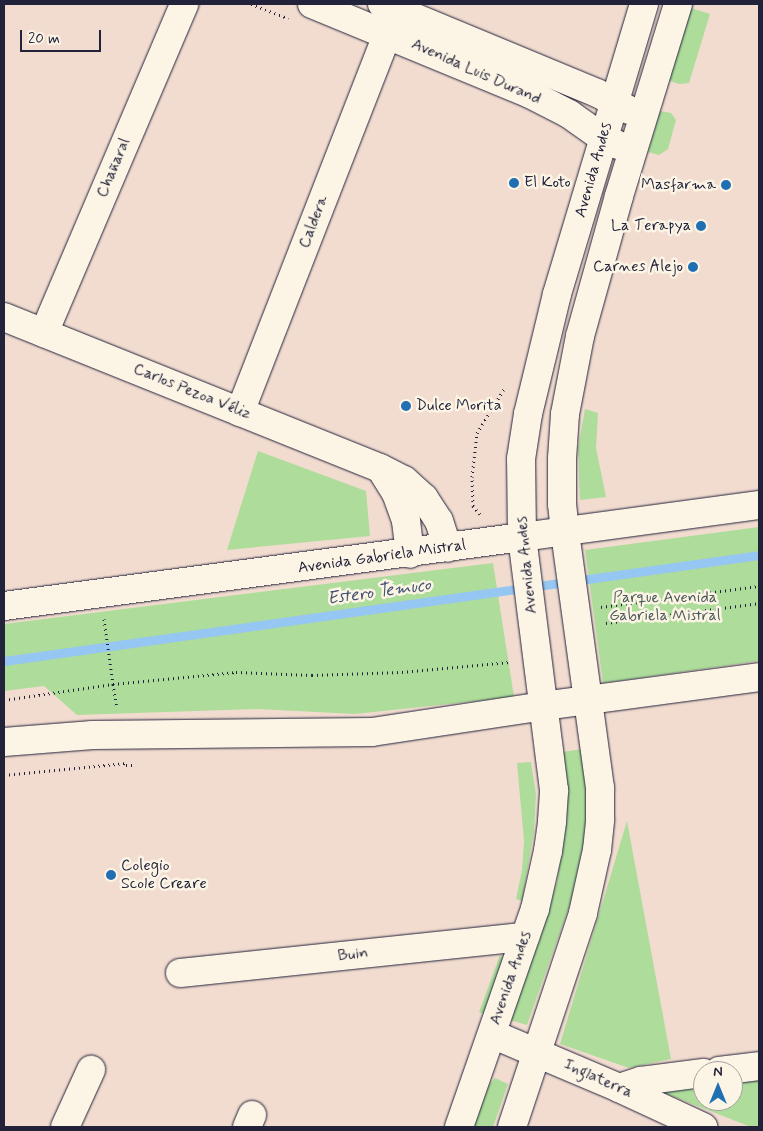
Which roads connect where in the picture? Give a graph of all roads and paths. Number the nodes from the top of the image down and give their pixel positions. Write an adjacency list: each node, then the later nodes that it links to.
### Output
1 (184, 4): 11 (street, Chañaral)
2 (312, 4): 6 (street, Avenida Luis Durand)
3 (382, 4): 7 (street, Avenida Luis Durand)
4 (644, 4): 7 (street, Avenida Andes)
5 (678, 4): 8 (street, Avenida Andes)
6 (388, 33): 9 (street, Avenida Luis Durand); 13 (street, Caldera)
7 (615, 101): 8 (street, Avenida Luis Durand); 9 (street, Avenida Andes)
8 (638, 136): 9 (street, Avenida Luis Durand); 17 (street, Avenida Andes)
9 (603, 138): 19 (street, Avenida Andes)
10 (4, 317): 11 (street, Carlos Pezoa Véliz)
11 (44, 333): 13 (street, Carlos Pezoa Véliz)
12 (507, 380): 16 (path)
13 (240, 412): 14 (street, Carlos Pezoa Véliz)
14 (380, 468): 18 (street, Carlos Pezoa Véliz); 20 (street)
15 (759, 505): 17 (street, Avenida Gabriela Mistral)
16 (493, 541): 18 (street, Avenida Gabriela Mistral); 19 (street, Avenida Gabriela Mistral)
17 (566, 543): 19 (street, Avenida Gabriela Mistral); 24 (street, Avenida Andes)
18 (448, 548): 20 (street, Avenida Gabriela Mistral)
19 (524, 550): 26 (street, Avenida Andes)
20 (410, 554): 23 (street, Avenida Gabriela Mistral)
21 (759, 586): 24 (path)
22 (759, 602): 24 (path)
23 (4, 606)
24 (595, 627): 28 (street, Avenida Andes)
25 (106, 628): 26 (path)
26 (537, 660): 29 (street, Avenida Andes)
27 (759, 677): 28 (street)
28 (588, 700): 29 (street); 34 (street, Avenida Andes)
29 (543, 706): 30 (street); 31 (street, Avenida Andes)
30 (4, 742)
31 (525, 937): 32 (street, Buin); 33 (street, Avenida Andes)
32 (180, 973)
33 (492, 1034): 34 (street, Inglaterra); 41 (street, Avenida Andes)
34 (536, 1053): 39 (street, Inglaterra); 42 (street, Avenida Andes)
35 (759, 1066): 36 (street)
36 (743, 1068)
37 (91, 1070): 40 (street)
38 (693, 1074): 39 (street)
39 (619, 1088): 43 (street, Inglaterra)
40 (65, 1127)
41 (459, 1127)
42 (512, 1127)
43 (703, 1127)

